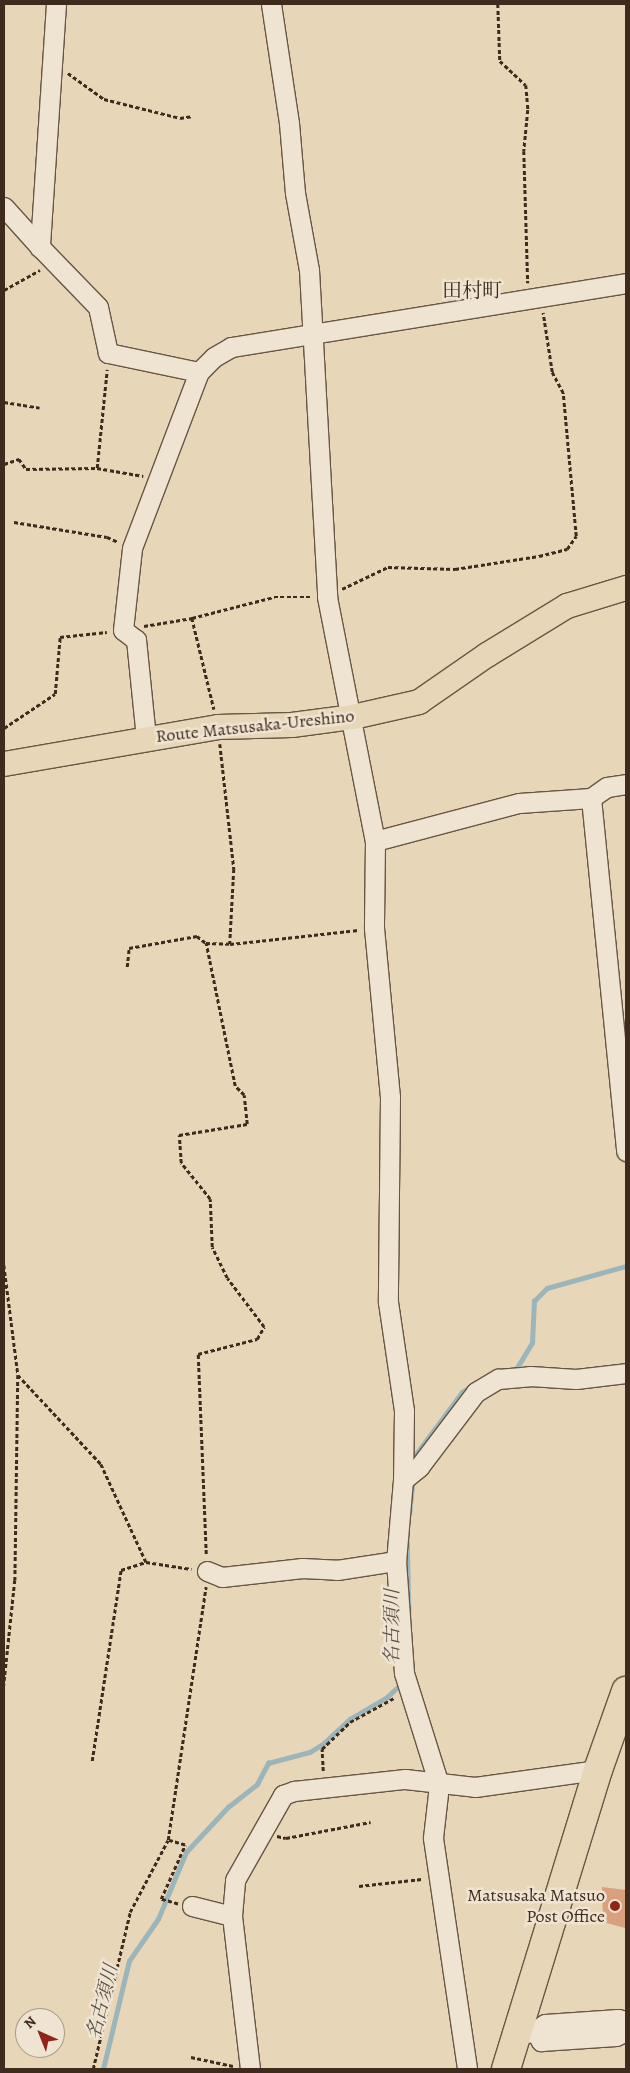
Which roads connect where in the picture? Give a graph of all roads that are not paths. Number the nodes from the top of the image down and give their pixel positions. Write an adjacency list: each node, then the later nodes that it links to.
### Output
1 (56, 4): 4 (street)
2 (271, 4): 6 (street)
3 (4, 207): 4 (street)
4 (40, 247): 7 (street)
5 (626, 283): 6 (street)
6 (312, 335): 7 (street); 9 (street)
7 (199, 372): 10 (street)
8 (626, 588): 9 (main road, Route Matsusaka-Ureshino)
9 (353, 717): 10 (main road, Route Matsusaka-Ureshino); 14 (street)
10 (146, 738): 11 (main road, Route Matsusaka-Ureshino)
11 (4, 764)
12 (626, 784): 13 (street)
13 (591, 798): 14 (street); 15 (street)
14 (375, 841): 18 (street)
15 (626, 1125): 16 (street)
16 (626, 1151)
17 (626, 1373): 18 (street)
18 (404, 1480): 19 (street)
19 (396, 1561): 20 (street); 23 (street)
20 (207, 1571)
21 (626, 1691): 22 (highway)
22 (598, 1770): 23 (street); 28 (highway)
23 (439, 1785): 25 (street); 30 (street)
24 (192, 1906): 25 (street)
25 (232, 1916): 29 (street)
26 (626, 2021): 28 (street)
27 (626, 2031): 28 (street)
28 (527, 2033): 31 (highway)
29 (244, 2068)
30 (467, 2069)
31 (506, 2069)

